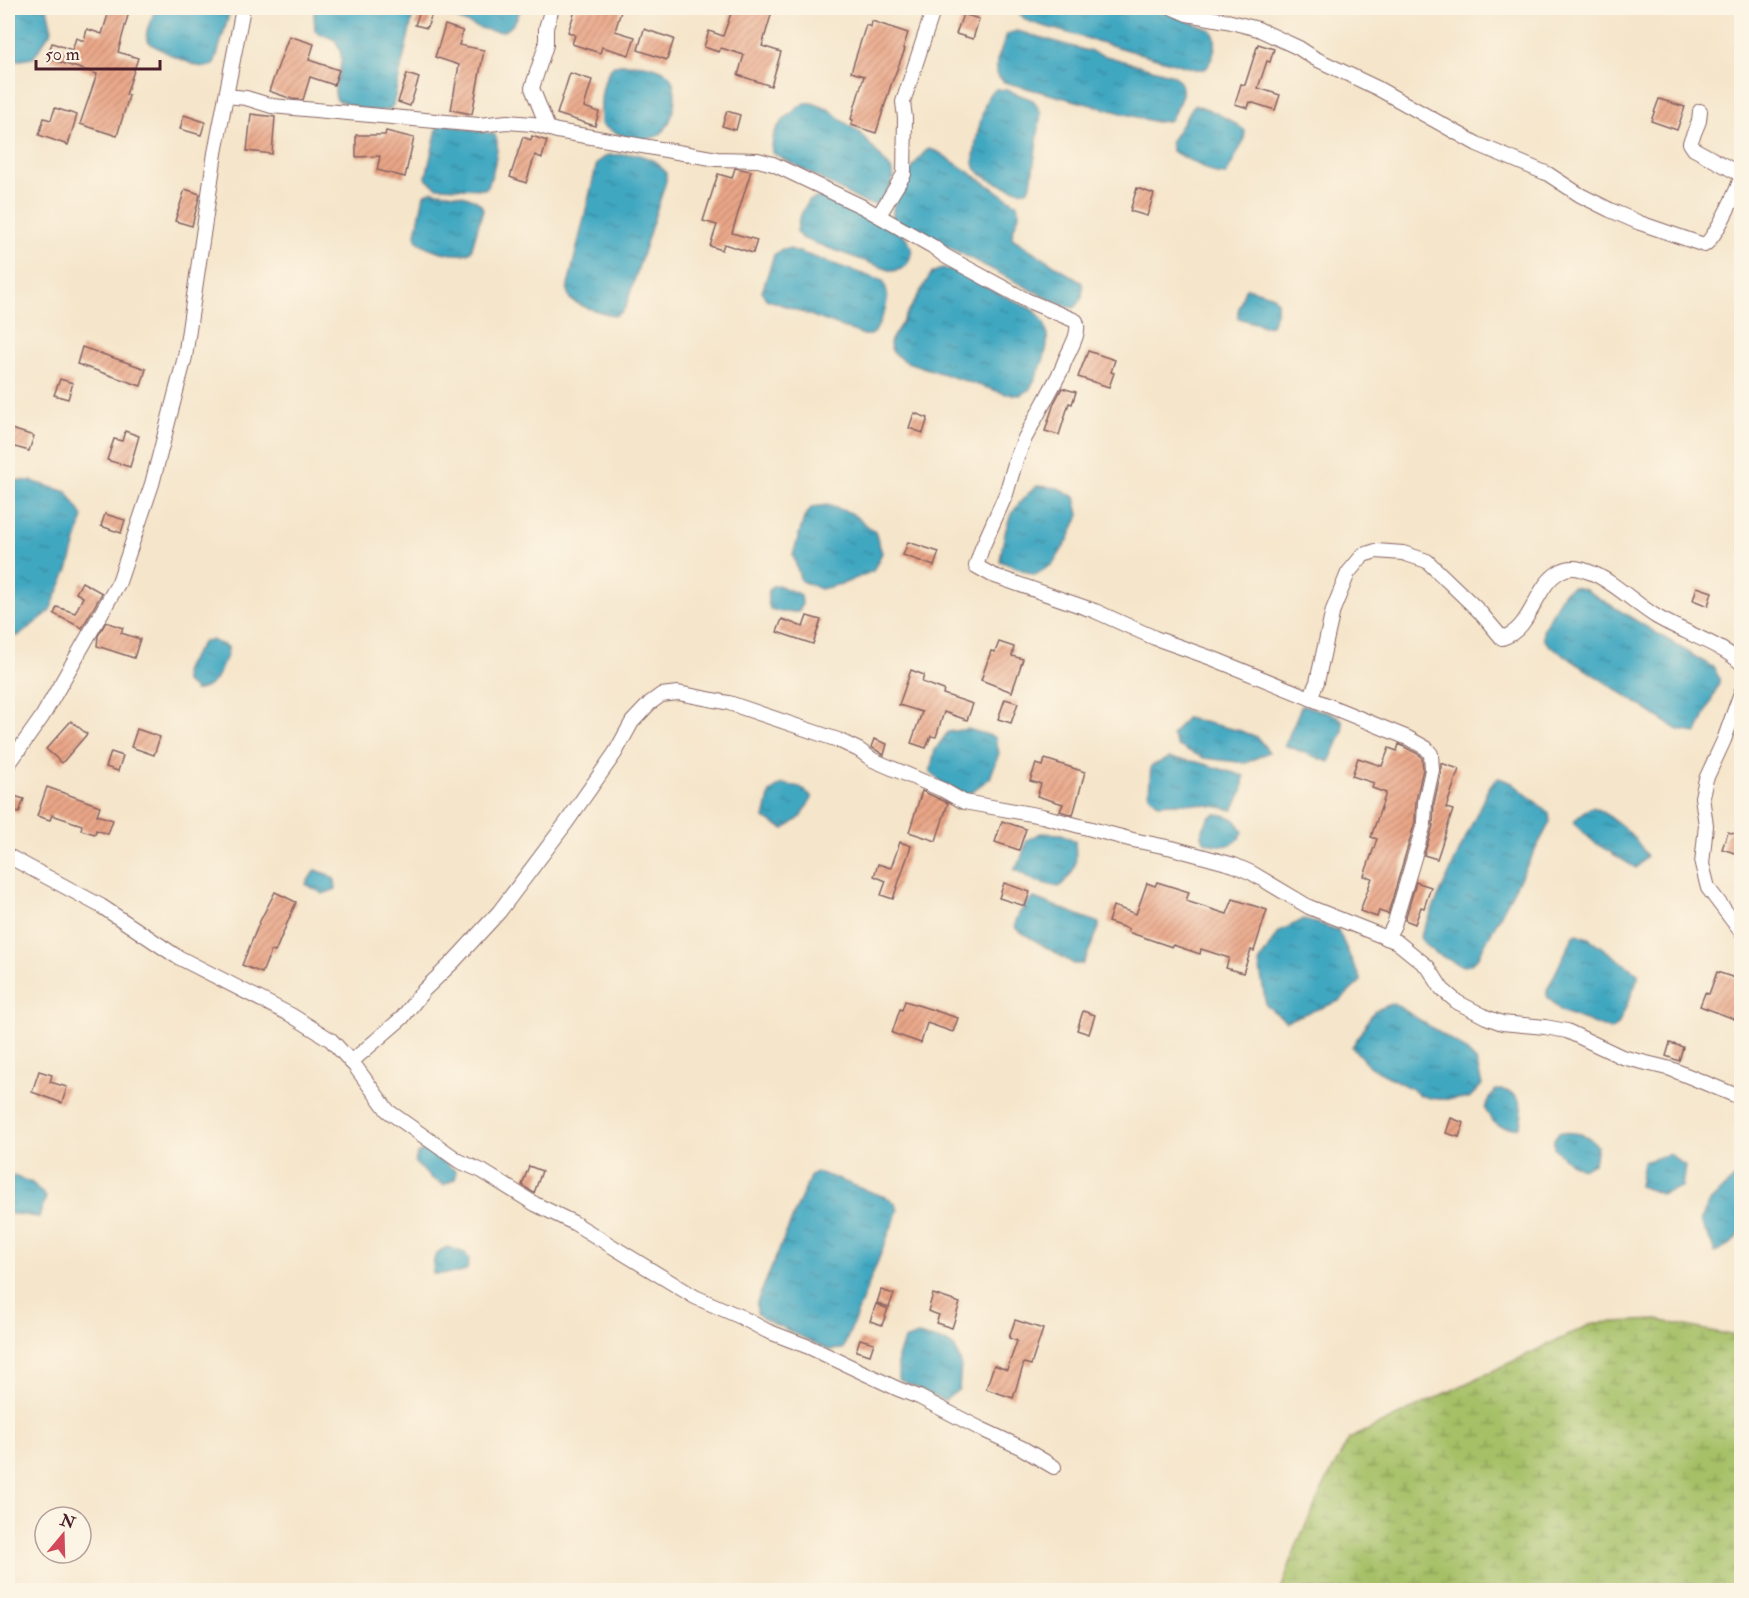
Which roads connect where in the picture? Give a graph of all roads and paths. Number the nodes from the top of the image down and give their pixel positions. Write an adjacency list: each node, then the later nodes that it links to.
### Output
1 (243, 8): 5 (street)
2 (552, 8): 7 (street)
3 (934, 8): 8 (street)
4 (1173, 8): 6 (street)
5 (226, 96): 7 (street); 12 (street)
6 (1700, 111)
7 (548, 128): 8 (street)
8 (879, 215): 11 (street)
9 (1742, 664): 11 (street)
10 (1742, 690): 14 (street)
11 (1310, 698): 15 (street)
12 (8, 765)
13 (8, 856): 16 (street)
14 (1742, 933)
15 (1387, 938): 16 (street); 17 (street)
16 (351, 1062): 18 (street)
17 (1742, 1098)
18 (1054, 1467)

